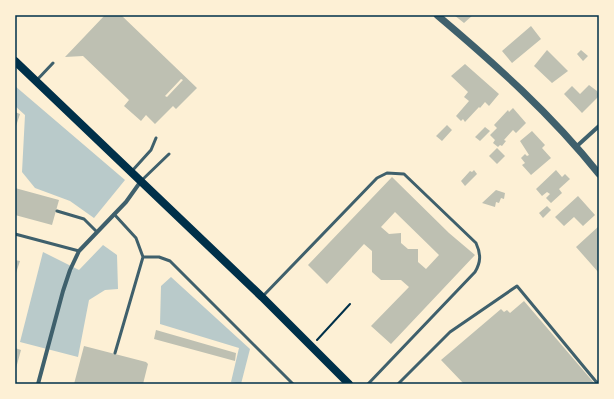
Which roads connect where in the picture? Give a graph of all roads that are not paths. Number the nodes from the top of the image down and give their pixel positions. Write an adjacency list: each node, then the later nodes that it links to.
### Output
1 (437, 15): 7 (street)
2 (15, 61): 4 (main road)
3 (54, 63): 4 (lane)
4 (36, 81): 9 (main road)
5 (599, 126): 7 (street)
6 (156, 138): 9 (lane)
7 (577, 146): 10 (street)
8 (169, 154): 11 (lane)
9 (132, 171): 11 (main road)
10 (599, 174)
11 (141, 180): 13 (street); 18 (main road)
12 (57, 211): 14 (lane)
13 (114, 214): 14 (street); 17 (lane)
14 (98, 232): 16 (street)
15 (15, 234): 16 (lane)
16 (79, 251): 20 (street)
17 (143, 257): 19 (lane); 21 (lane)
18 (262, 297): 22 (main road); 23 (lane)
19 (115, 353)
20 (38, 384)
21 (293, 384)
22 (350, 384)
23 (368, 384)
24 (398, 384): 25 (lane)
25 (598, 384)

